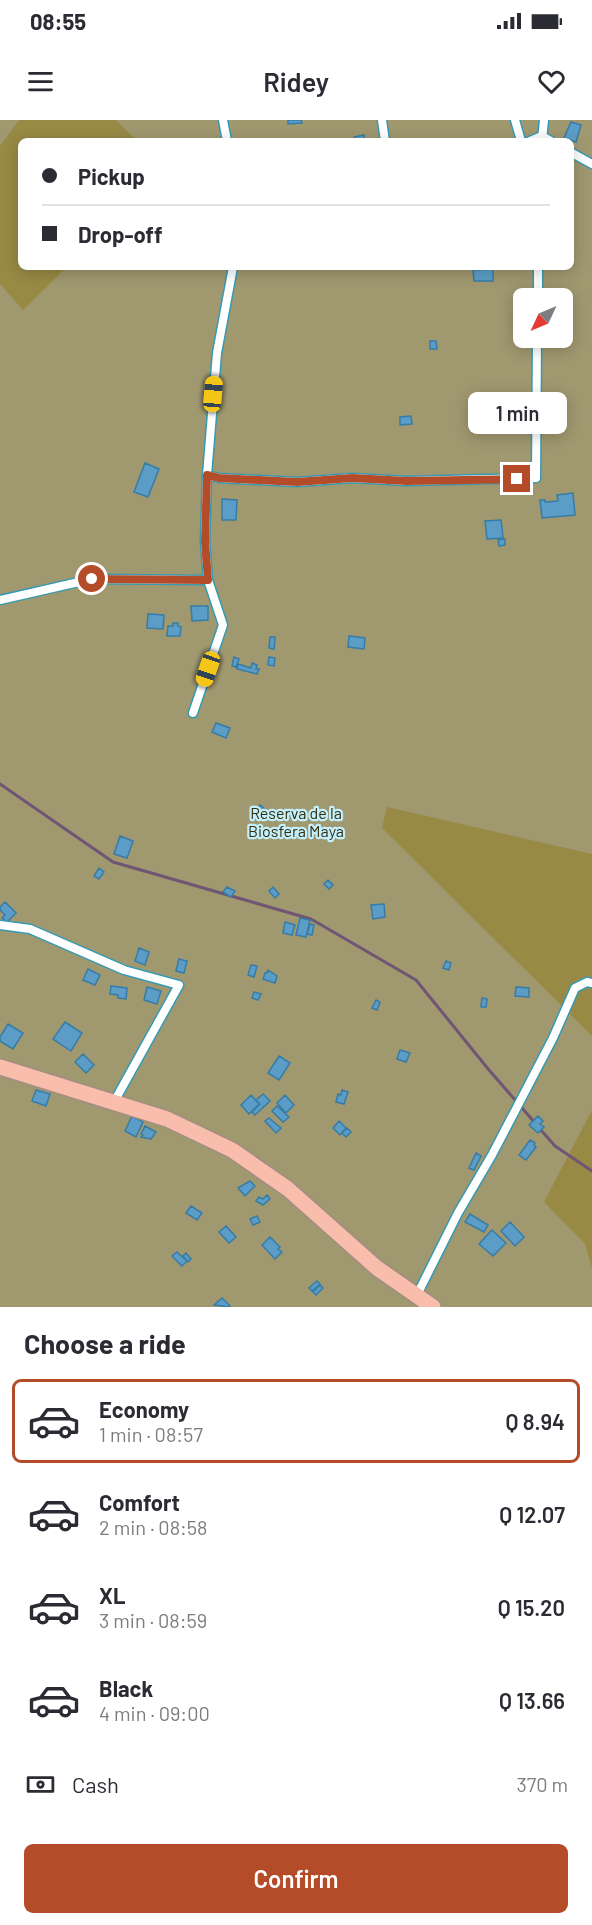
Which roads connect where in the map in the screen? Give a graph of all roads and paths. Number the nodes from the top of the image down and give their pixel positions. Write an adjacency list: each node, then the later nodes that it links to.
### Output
1 (223, 120): 5 (street)
2 (382, 120): 6 (street)
3 (515, 120): 7 (street)
4 (544, 120): 8 (street)
5 (227, 138)
6 (385, 138)
7 (520, 138)
8 (542, 138)
9 (574, 154): 10 (street)
10 (592, 164)
11 (232, 270): 15 (street)
12 (538, 270): 13 (street)
13 (538, 288)
14 (537, 348): 15 (street)
15 (207, 475): 16 (street)
16 (208, 580): 17 (street); 18 (street)
17 (0, 600)
18 (193, 713)
19 (0, 926): 22 (street)
20 (592, 983): 23 (street)
21 (0, 1067): 22 (highway)
22 (114, 1102): 23 (highway)
23 (416, 1297): 24 (highway)
24 (433, 1307)

